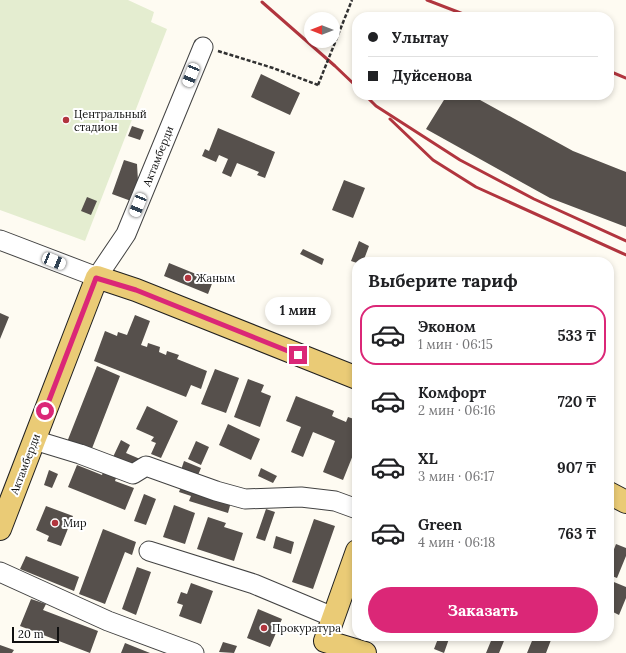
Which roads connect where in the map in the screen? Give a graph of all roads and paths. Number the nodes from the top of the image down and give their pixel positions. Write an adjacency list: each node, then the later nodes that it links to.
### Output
1 (352, 0): 2 (path, bridge)
2 (203, 47): 4 (street, Актамберди)
3 (0, 240): 4 (street)
4 (96, 278): 5 (main road); 6 (main road, Актамберди)
5 (352, 376)
6 (34, 440): 9 (street); 10 (main road, Актамберди)
7 (614, 496): 8 (main road)
8 (626, 502)
9 (352, 507)
10 (0, 529)
11 (149, 551): 14 (street)
12 (352, 565): 14 (main road)
13 (0, 572): 16 (street)
14 (333, 616): 15 (main road)
15 (323, 647): 17 (main road)
16 (194, 653)
17 (365, 653)

